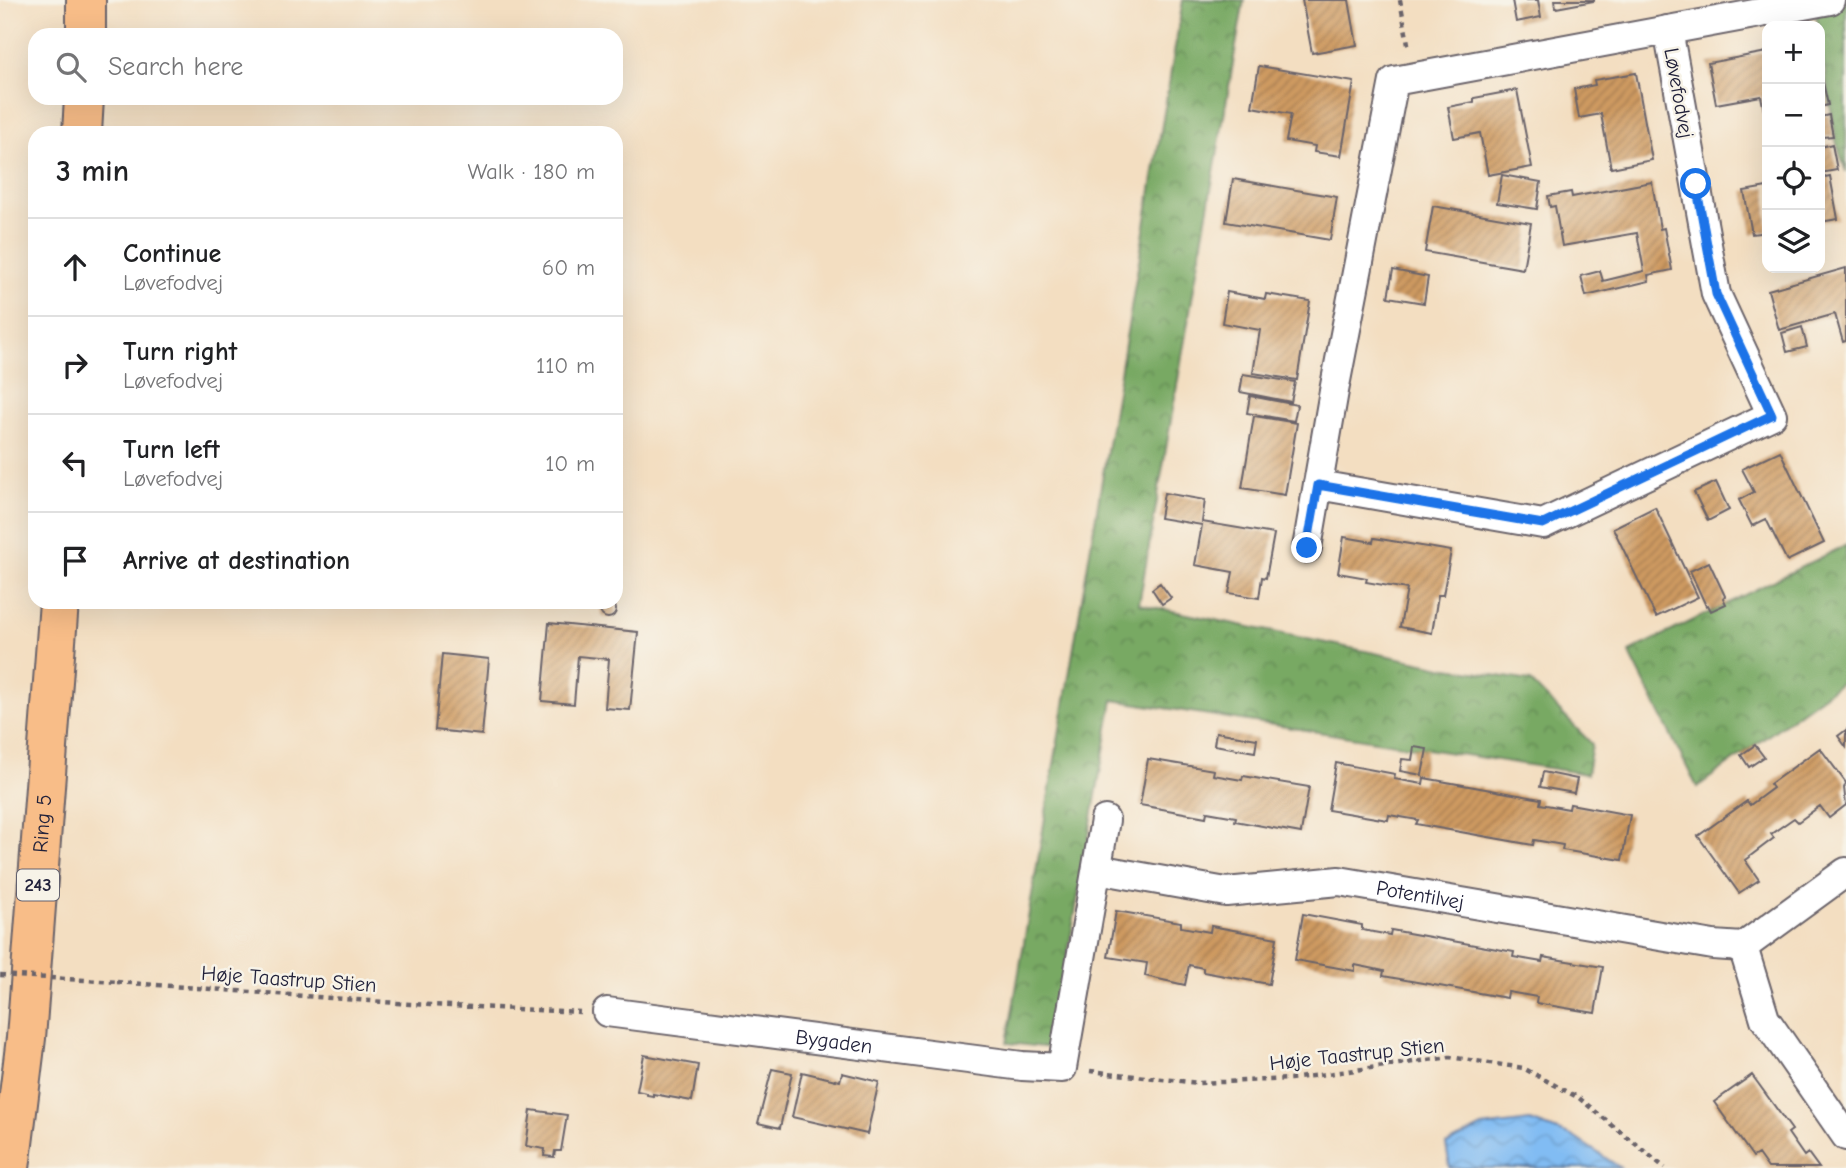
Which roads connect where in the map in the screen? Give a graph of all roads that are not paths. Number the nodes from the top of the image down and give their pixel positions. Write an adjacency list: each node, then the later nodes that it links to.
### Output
1 (86, 0): 3 (highway)
2 (1830, 0): 4 (street, Løvefodvej)
3 (86, 28)
4 (1668, 30): 7 (street, Løvefodvej); 7 (street, Løvefodvej)
5 (84, 105): 6 (highway)
6 (82, 126)
7 (1318, 485): 8 (street, Løvefodvej)
8 (1307, 548)
9 (58, 609): 16 (highway, Ring 5 / 243)
10 (1105, 820): 11 (street)
11 (1097, 869): 13 (street, Potentilvej); 14 (street, Bygaden)
12 (1846, 872): 13 (street)
13 (1742, 947): 15 (street)
14 (607, 1012)
15 (1846, 1136)
16 (10, 1168)

